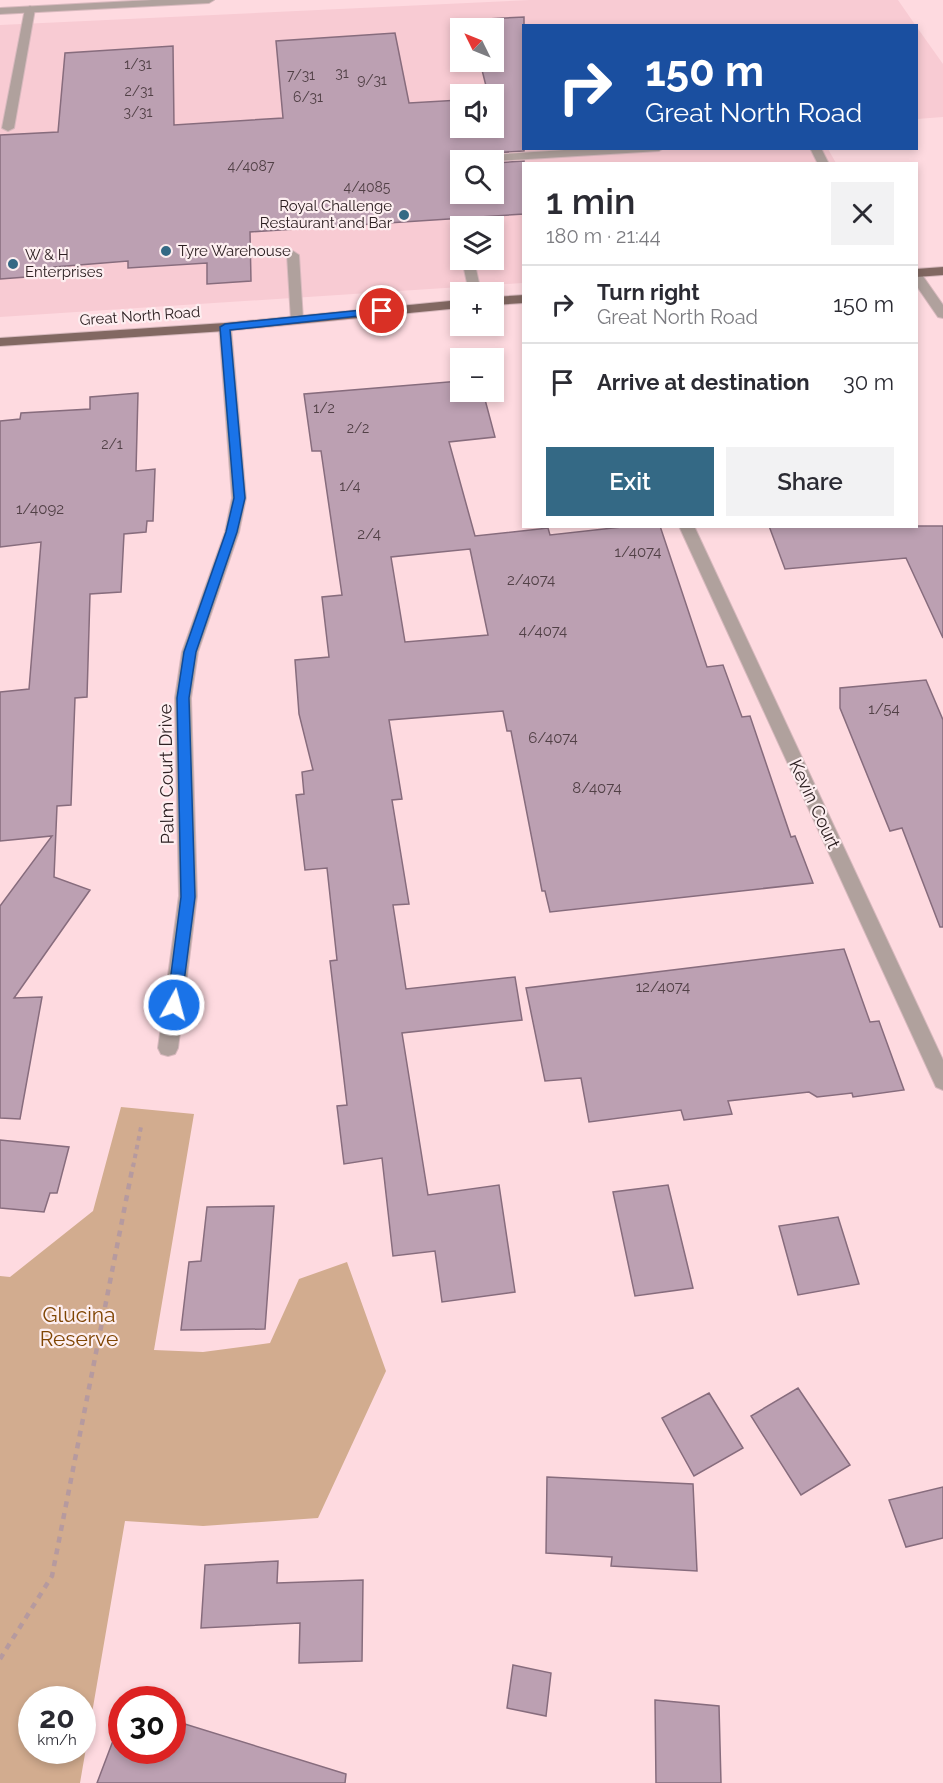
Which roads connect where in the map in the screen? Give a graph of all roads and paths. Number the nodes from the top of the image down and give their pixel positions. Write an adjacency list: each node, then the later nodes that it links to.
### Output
1 (209, 0): 2 (street)
2 (30, 9): 3 (street); 4 (street)
3 (0, 10)
4 (8, 128)
5 (626, 150): 6 (street)
6 (504, 157)
7 (293, 255): 15 (street)
8 (943, 271): 9 (main road)
9 (918, 274)
10 (918, 277): 14 (street)
11 (522, 299): 12 (main road)
12 (504, 300)
13 (450, 305): 15 (main road, Great North Road)
14 (943, 314)
15 (297, 320): 16 (main road, Great North Road)
16 (225, 327): 17 (main road, Great North Road); 19 (street, Palm Court Drive)
17 (0, 342)
18 (687, 528): 20 (street, Kevin Court)
19 (168, 1048)
20 (943, 1081)
21 (141, 1127): 22 (path)
22 (0, 1659)

